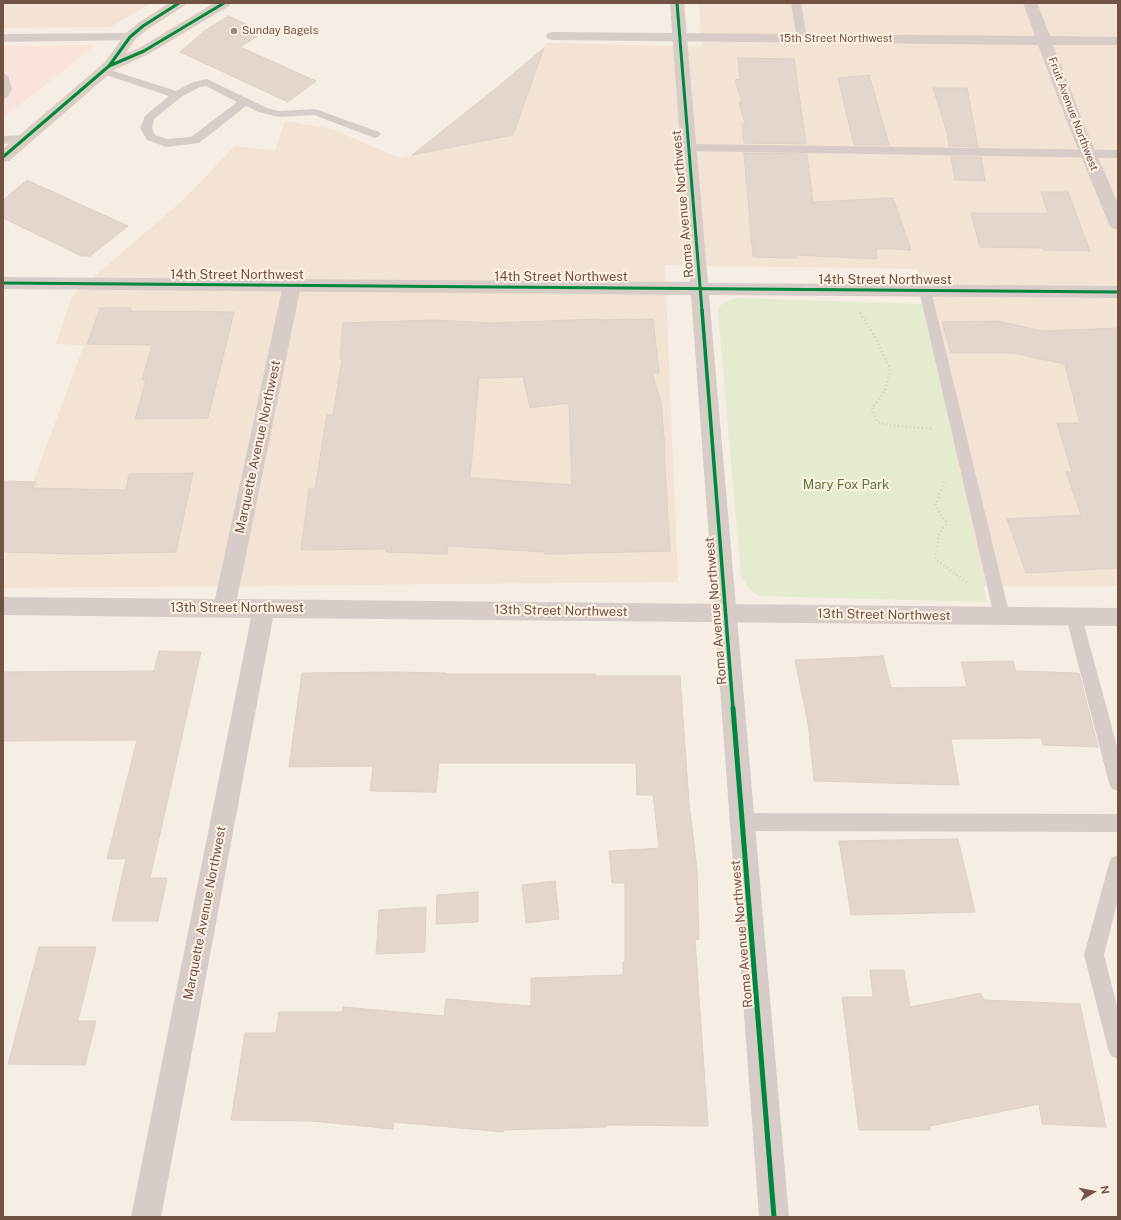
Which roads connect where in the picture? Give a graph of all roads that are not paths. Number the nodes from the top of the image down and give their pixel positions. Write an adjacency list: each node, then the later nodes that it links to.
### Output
1 (179, 3): 7 (main road)
2 (224, 3): 13 (main road)
3 (677, 3): 8 (street, Roma Avenue Northwest)
4 (796, 3): 9 (lane)
5 (1030, 3): 11 (street, Fruit Avenue Northwest)
6 (553, 36): 8 (street, 15th Street Northwest)
7 (130, 37): 10 (street); 13 (main road)
8 (680, 38): 9 (street, 15th Street Northwest); 21 (street, Roma Avenue Northwest)
9 (802, 39): 11 (street, 15th Street Northwest)
10 (4, 40)
11 (1045, 41): 12 (street, 15th Street Northwest); 22 (street, Fruit Avenue Northwest)
12 (1118, 41)
13 (107, 69): 15 (lane); 19 (main road)
14 (3, 76): 16 (lane)
15 (177, 95): 17 (lane); 17 (lane)
16 (3, 96)
17 (245, 102): 18 (lane)
18 (375, 134)
19 (25, 139): 20 (lane); 24 (main road)
20 (3, 140)
21 (688, 148): 22 (lane); 28 (street, Roma Avenue Northwest)
22 (1088, 154): 23 (lane); 25 (street, Fruit Avenue Northwest)
23 (1118, 154)
24 (3, 158)
25 (1118, 224)
26 (3, 283): 27 (street, 14th Street Northwest)
27 (292, 285): 28 (street, 14th Street Northwest); 32 (street, Marquette Avenue Northwest)
28 (700, 288): 29 (street, 14th Street Northwest); 34 (street, Roma Avenue Northwest)
29 (925, 290): 30 (street, 14th Street Northwest); 35 (lane)
30 (1118, 292)
31 (3, 606): 32 (street, 13th Street Northwest)
32 (224, 608): 33 (street, 13th Street Northwest)
33 (264, 608): 34 (street, 13th Street Northwest); 43 (street, Marquette Avenue Northwest)
34 (726, 613): 35 (street, 13th Street Northwest); 39 (street, Roma Avenue Northwest)
35 (1002, 616): 36 (street, 13th Street Northwest)
36 (1074, 617): 37 (street, 13th Street Northwest); 38 (lane)
37 (1118, 617)
38 (1118, 783)
39 (743, 822): 40 (lane); 44 (street, Roma Avenue Northwest)
40 (1118, 823)
41 (1118, 864): 42 (lane)
42 (1118, 1049)
43 (146, 1217)
44 (774, 1217)

